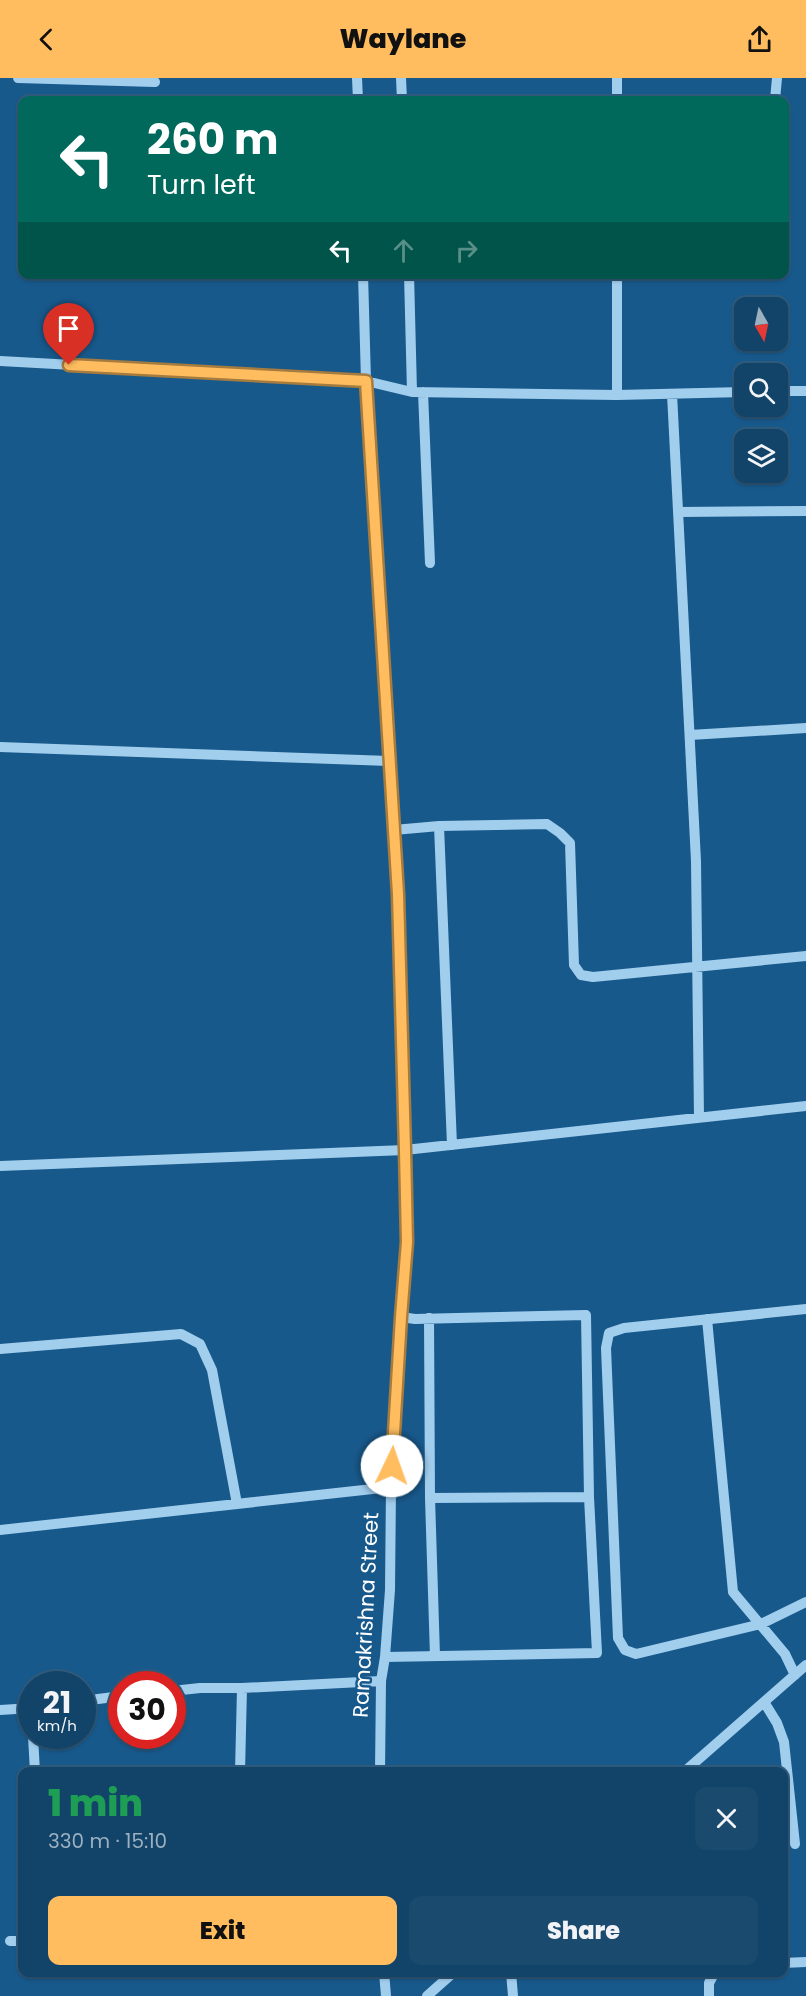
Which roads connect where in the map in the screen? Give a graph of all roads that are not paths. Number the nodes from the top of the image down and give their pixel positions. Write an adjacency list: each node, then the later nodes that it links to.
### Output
1 (18, 78): 6 (street)
2 (357, 78): 7 (street)
3 (401, 78): 8 (street)
4 (618, 78): 9 (street)
5 (777, 78): 10 (street)
6 (155, 81)
7 (358, 96)
8 (402, 96)
9 (617, 96)
10 (775, 96)
11 (363, 279): 15 (street, Ramakrishna Street)
12 (409, 279): 18 (street)
13 (617, 279): 21 (street)
14 (0, 361): 15 (street)
15 (366, 381): 18 (street); 28 (street, Ramakrishna Street)
16 (788, 391): 17 (street)
17 (806, 391)
18 (418, 392): 21 (street); 24 (street)
19 (734, 392): 20 (street)
20 (672, 394): 21 (street); 23 (street)
21 (617, 395)
22 (806, 511): 23 (street)
23 (678, 512): 26 (street)
24 (430, 563)
25 (806, 728): 26 (street)
26 (690, 735): 32 (street)
27 (0, 747): 28 (street)
28 (389, 761): 30 (street, Ramakrishna Street)
29 (440, 826): 30 (street); 32 (street); 35 (street)
30 (394, 830): 36 (street, Ramakrishna Street)
31 (806, 956): 32 (street)
32 (697, 966): 34 (street)
33 (806, 1106): 34 (street)
34 (699, 1118): 35 (street)
35 (452, 1145): 36 (street)
36 (405, 1150): 37 (street); 39 (street, Ramakrishna Street)
37 (0, 1167)
38 (806, 1309): 41 (street)
39 (401, 1317): 40 (street); 43 (street, Ramakrishna Street)
40 (429, 1318): 44 (street); 45 (street)
41 (707, 1319): 49 (street); 49 (street)
42 (0, 1349): 46 (street)
43 (391, 1487): 46 (street); 51 (street, Ramakrishna Street)
44 (589, 1497): 45 (street); 50 (street)
45 (430, 1498): 50 (street)
46 (237, 1504): 47 (street)
47 (0, 1530)
48 (806, 1602): 49 (street)
49 (761, 1624): 53 (street)
50 (435, 1656): 51 (street)
51 (385, 1657): 54 (street, Ramakrishna Street)
52 (806, 1665): 53 (street)
53 (795, 1675): 57 (street)
54 (381, 1681): 55 (street); 63 (street, Ramakrishna Street)
55 (242, 1688): 56 (street); 62 (street)
56 (186, 1689)
57 (764, 1702): 64 (street); 65 (street)
58 (18, 1709): 59 (street)
59 (0, 1710)
60 (34, 1749): 61 (street)
61 (35, 1767)
62 (240, 1767)
63 (381, 1767)
64 (690, 1767)
65 (787, 1767)
66 (788, 1779): 67 (street)
67 (795, 1844)
68 (10, 1941): 69 (street)
69 (18, 1941)
70 (806, 1962): 71 (street)
71 (788, 1963)
72 (384, 1977): 76 (street)
73 (448, 1977): 77 (street)
74 (511, 1977): 78 (street)
75 (712, 1977): 79 (street)
76 (386, 1996)
77 (427, 1996)
78 (513, 1996)
79 (709, 1996)

